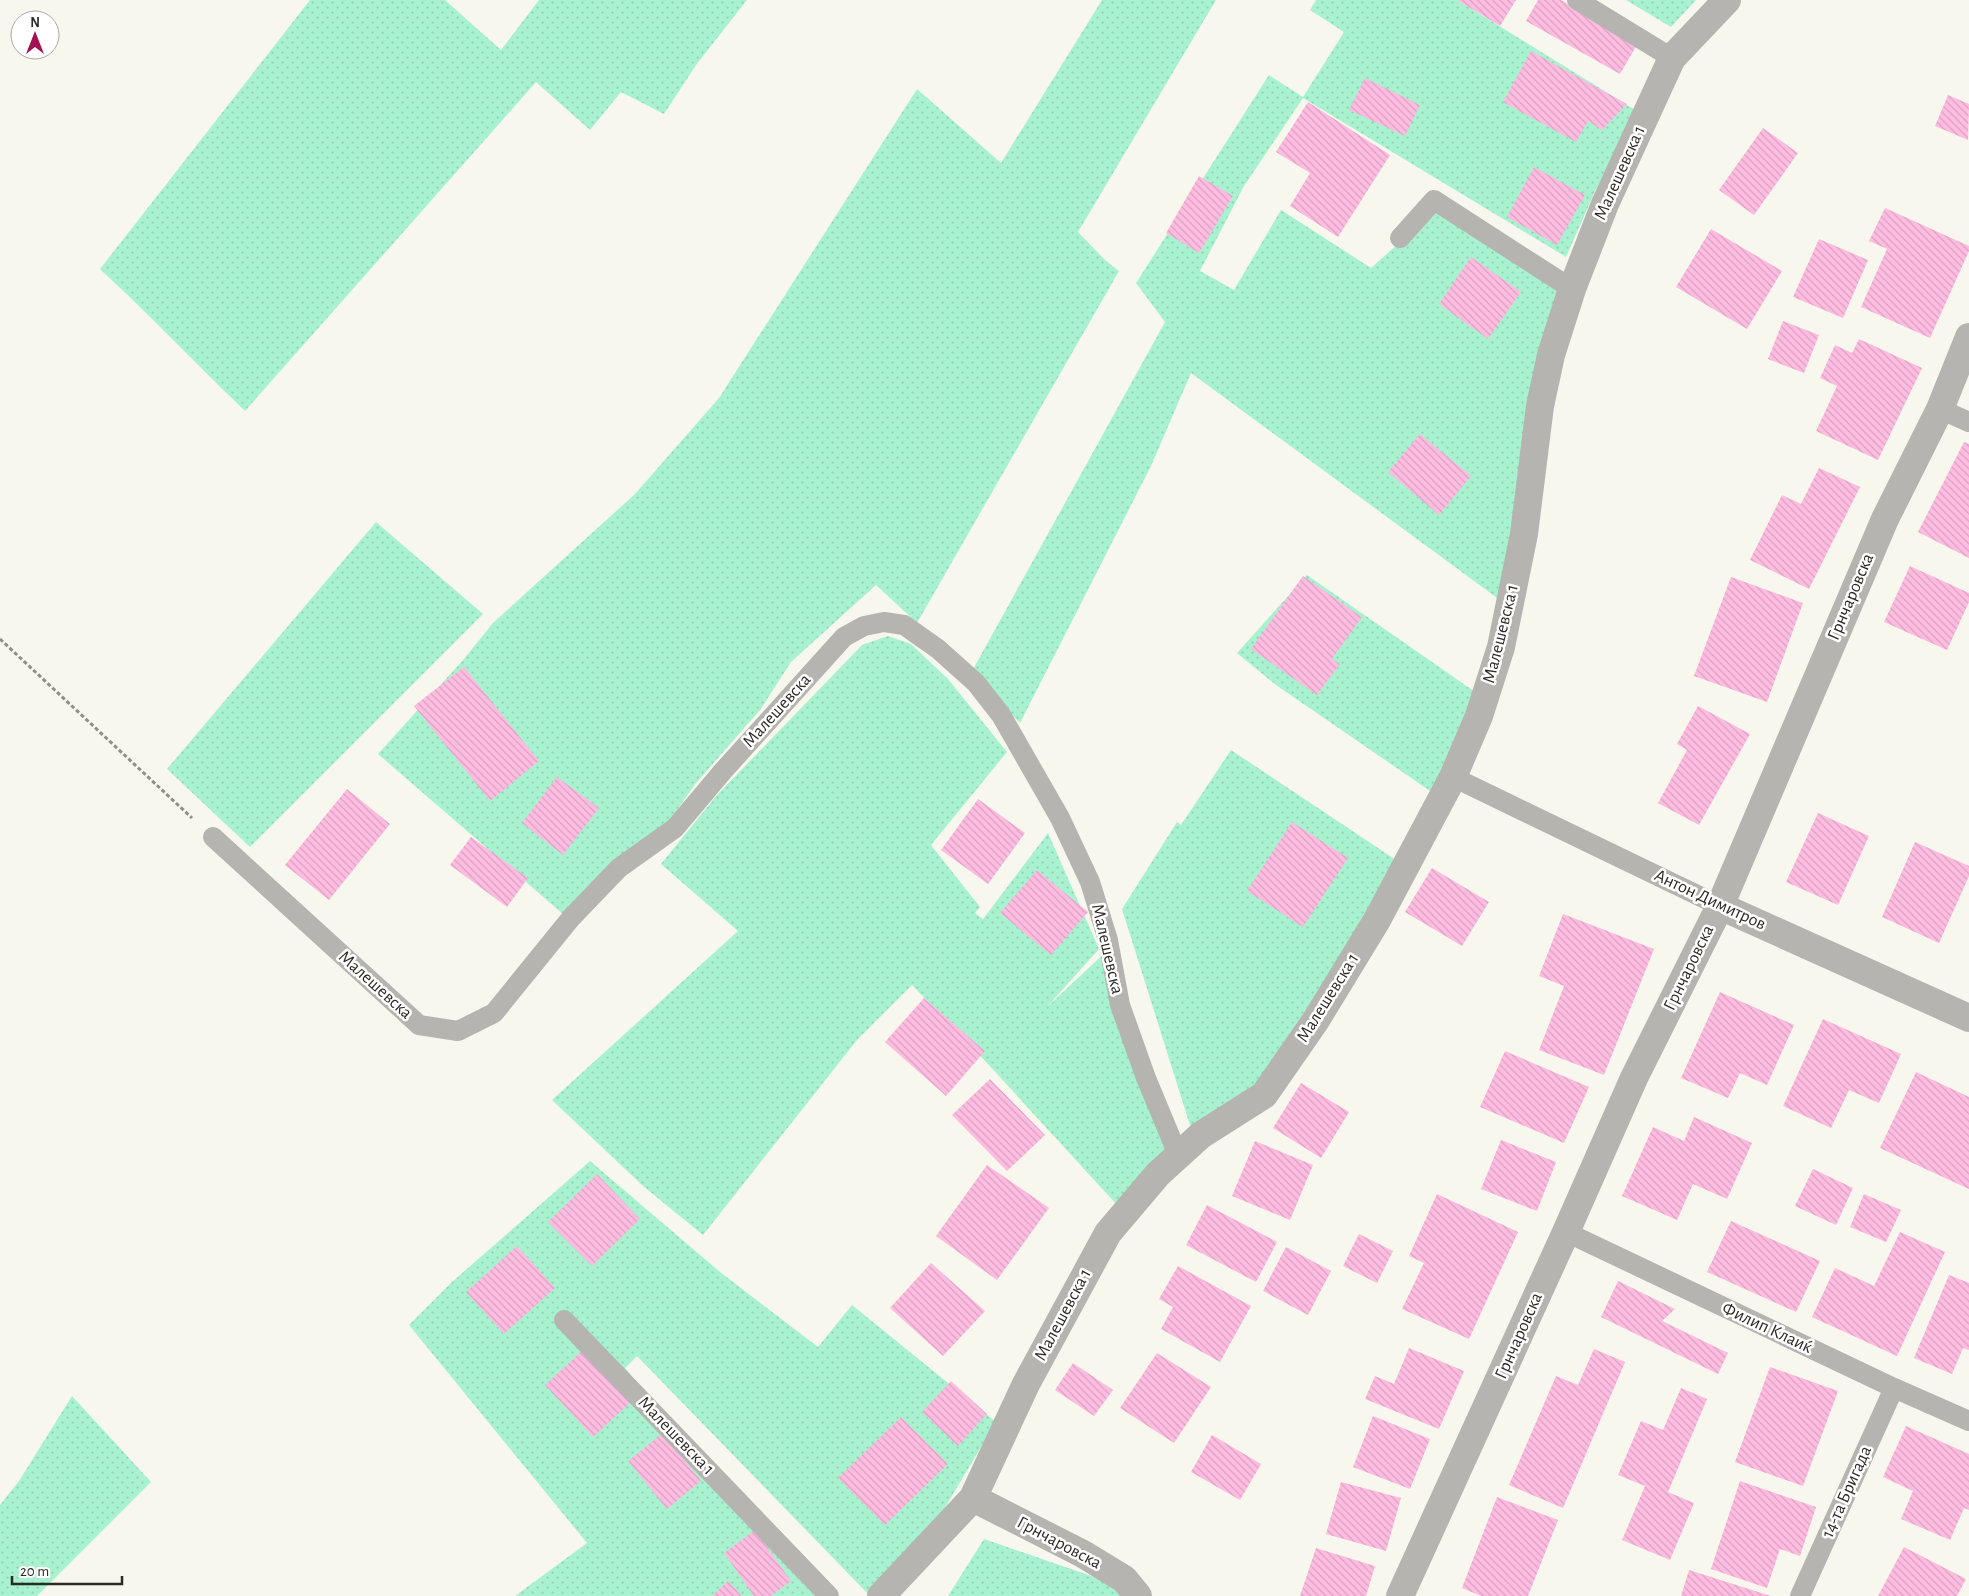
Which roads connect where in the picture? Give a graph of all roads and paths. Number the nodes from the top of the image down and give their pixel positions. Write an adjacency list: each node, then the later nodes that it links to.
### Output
1 (1577, 0): 3 (lane)
2 (1727, 0): 3 (street, Малешевска 1)
3 (1672, 58): 5 (street, Малешевска 1)
4 (1400, 238): 5 (lane)
5 (1572, 289): 10 (street, Малешевска 1)
6 (1969, 337): 7 (street, Грнчаровска)
7 (1940, 409): 8 (lane); 12 (street, Грнчаровска)
8 (1969, 422)
9 (0, 639): 11 (path)
10 (1453, 777): 12 (lane, Антон Димитров); 14 (street, Малешевска 1)
11 (213, 838): 14 (lane, Малешевска)
12 (1720, 906): 13 (street, Антон Димитров); 15 (street, Грнчаровска)
13 (1969, 1018)
14 (1178, 1156): 19 (street, Малешевска 1)
15 (1566, 1232): 17 (lane, Филип Клаиќ); 23 (street, Грнчаровска)
16 (564, 1320): 20 (lane, Малешевска 1)
17 (1894, 1388): 18 (lane, Филип Клаиќ); 24 (lane, 14-та Бригада)
18 (1969, 1421)
19 (973, 1498): 21 (street, Малешевска 1); 22 (street, Грнчаровска)
20 (829, 1596)
21 (881, 1596)
22 (1138, 1596)
23 (1400, 1596)
24 (1800, 1596)

